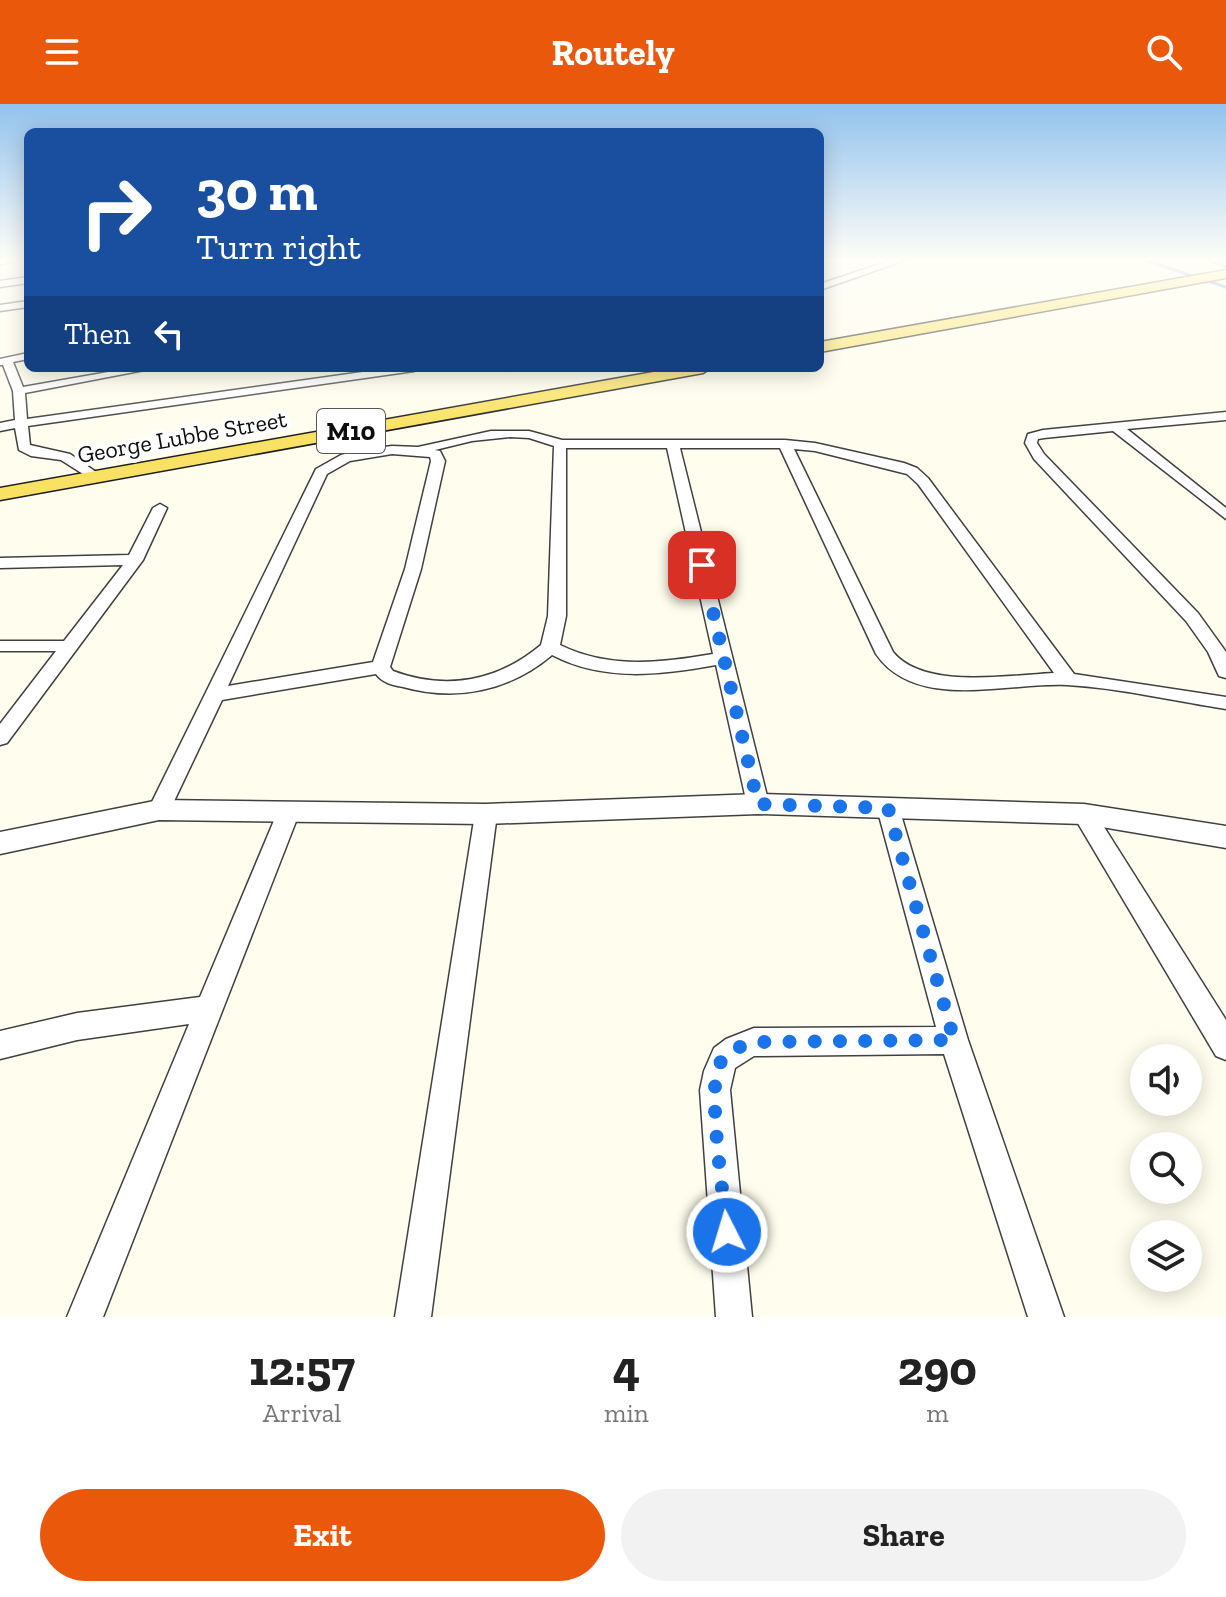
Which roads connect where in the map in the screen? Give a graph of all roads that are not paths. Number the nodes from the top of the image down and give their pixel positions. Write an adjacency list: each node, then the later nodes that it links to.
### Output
1 (992, 316): 2 (main road)
2 (824, 346)
3 (24, 357): 4 (street)
4 (4, 361): 8 (street)
5 (127, 372): 8 (street)
6 (385, 372): 10 (street)
7 (681, 372): 17 (main road, George Lubbe Street / M10)
8 (19, 391): 10 (street)
9 (1222, 419): 12 (street)
10 (21, 423): 11 (street); 17 (street)
11 (0, 427)
12 (1116, 427): 20 (street); 28 (street)
13 (672, 442): 14 (street); 15 (street); 26 (street)
14 (560, 444): 16 (street); 25 (street)
15 (785, 444): 29 (street); 29 (street)
16 (422, 450): 27 (street); 30 (street)
17 (94, 477): 18 (main road, George Lubbe Street / M10)
18 (0, 494)
19 (160, 508): 21 (street)
20 (1226, 515)
21 (135, 560): 22 (street); 24 (street)
22 (0, 563)
23 (0, 646): 24 (street)
24 (68, 646): 32 (street)
25 (550, 647): 26 (street); 27 (street)
26 (724, 658): 33 (street)
27 (381, 667): 30 (street)
28 (1226, 672)
29 (1068, 679): 31 (street)
30 (214, 695): 35 (street)
31 (1226, 703)
32 (0, 738)
33 (758, 804): 34 (street); 37 (street)
34 (888, 808): 38 (street); 42 (street)
35 (159, 810): 36 (street); 40 (street)
36 (289, 811): 37 (street); 41 (street)
37 (486, 814): 46 (street)
38 (1084, 814): 39 (street); 44 (street)
39 (1226, 837)
40 (0, 843)
41 (208, 1009): 43 (street); 45 (street)
42 (954, 1040): 47 (street); 48 (street)
43 (0, 1045)
44 (1226, 1046)
45 (85, 1317)
46 (413, 1317)
47 (734, 1317)
48 (1046, 1317)

